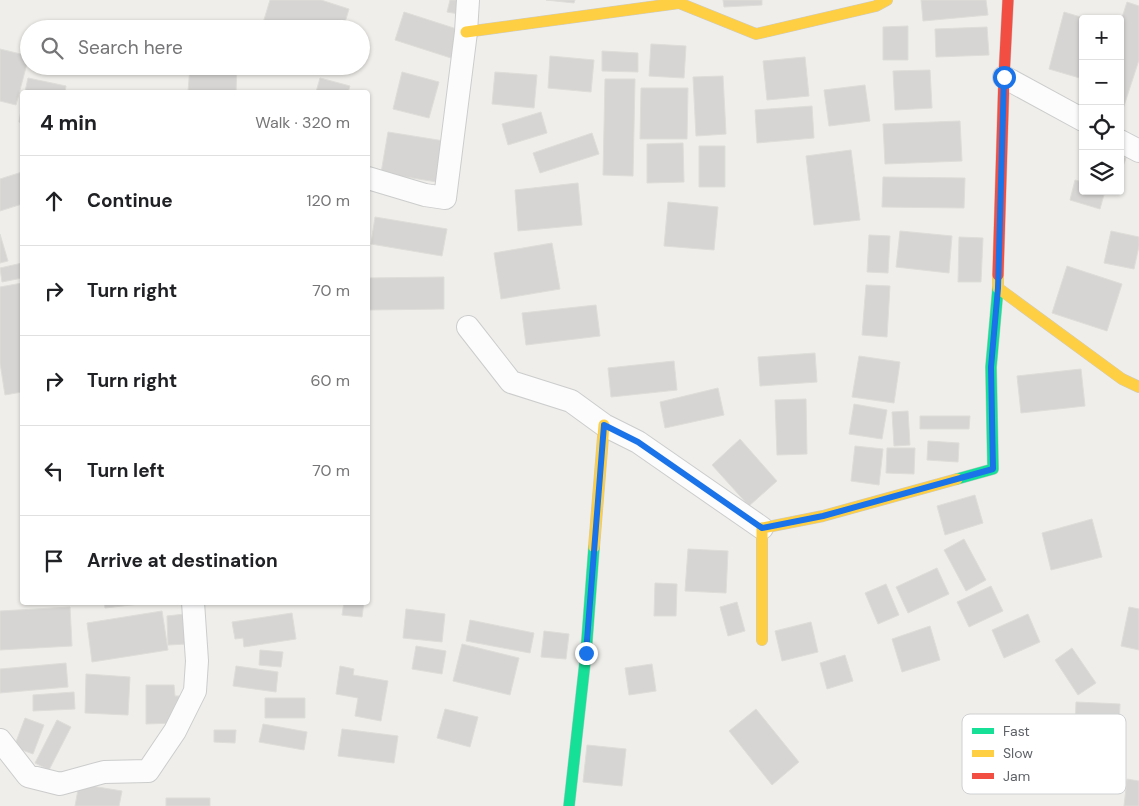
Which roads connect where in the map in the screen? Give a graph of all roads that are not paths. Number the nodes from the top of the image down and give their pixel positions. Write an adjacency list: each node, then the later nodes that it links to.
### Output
1 (468, 0): 4 (street)
2 (887, 0): 4 (street)
3 (1008, 0): 5 (street)
4 (466, 32): 9 (street)
5 (1004, 77): 6 (street); 10 (street)
6 (1079, 118)
7 (1124, 143): 8 (street)
8 (1139, 151)
9 (370, 179)
10 (998, 288): 12 (street); 14 (street)
11 (468, 327): 13 (street)
12 (1139, 387)
13 (604, 425): 14 (street); 18 (street)
14 (762, 528): 16 (street)
15 (192, 605): 17 (street)
16 (762, 640)
17 (0, 740)
18 (569, 806)

